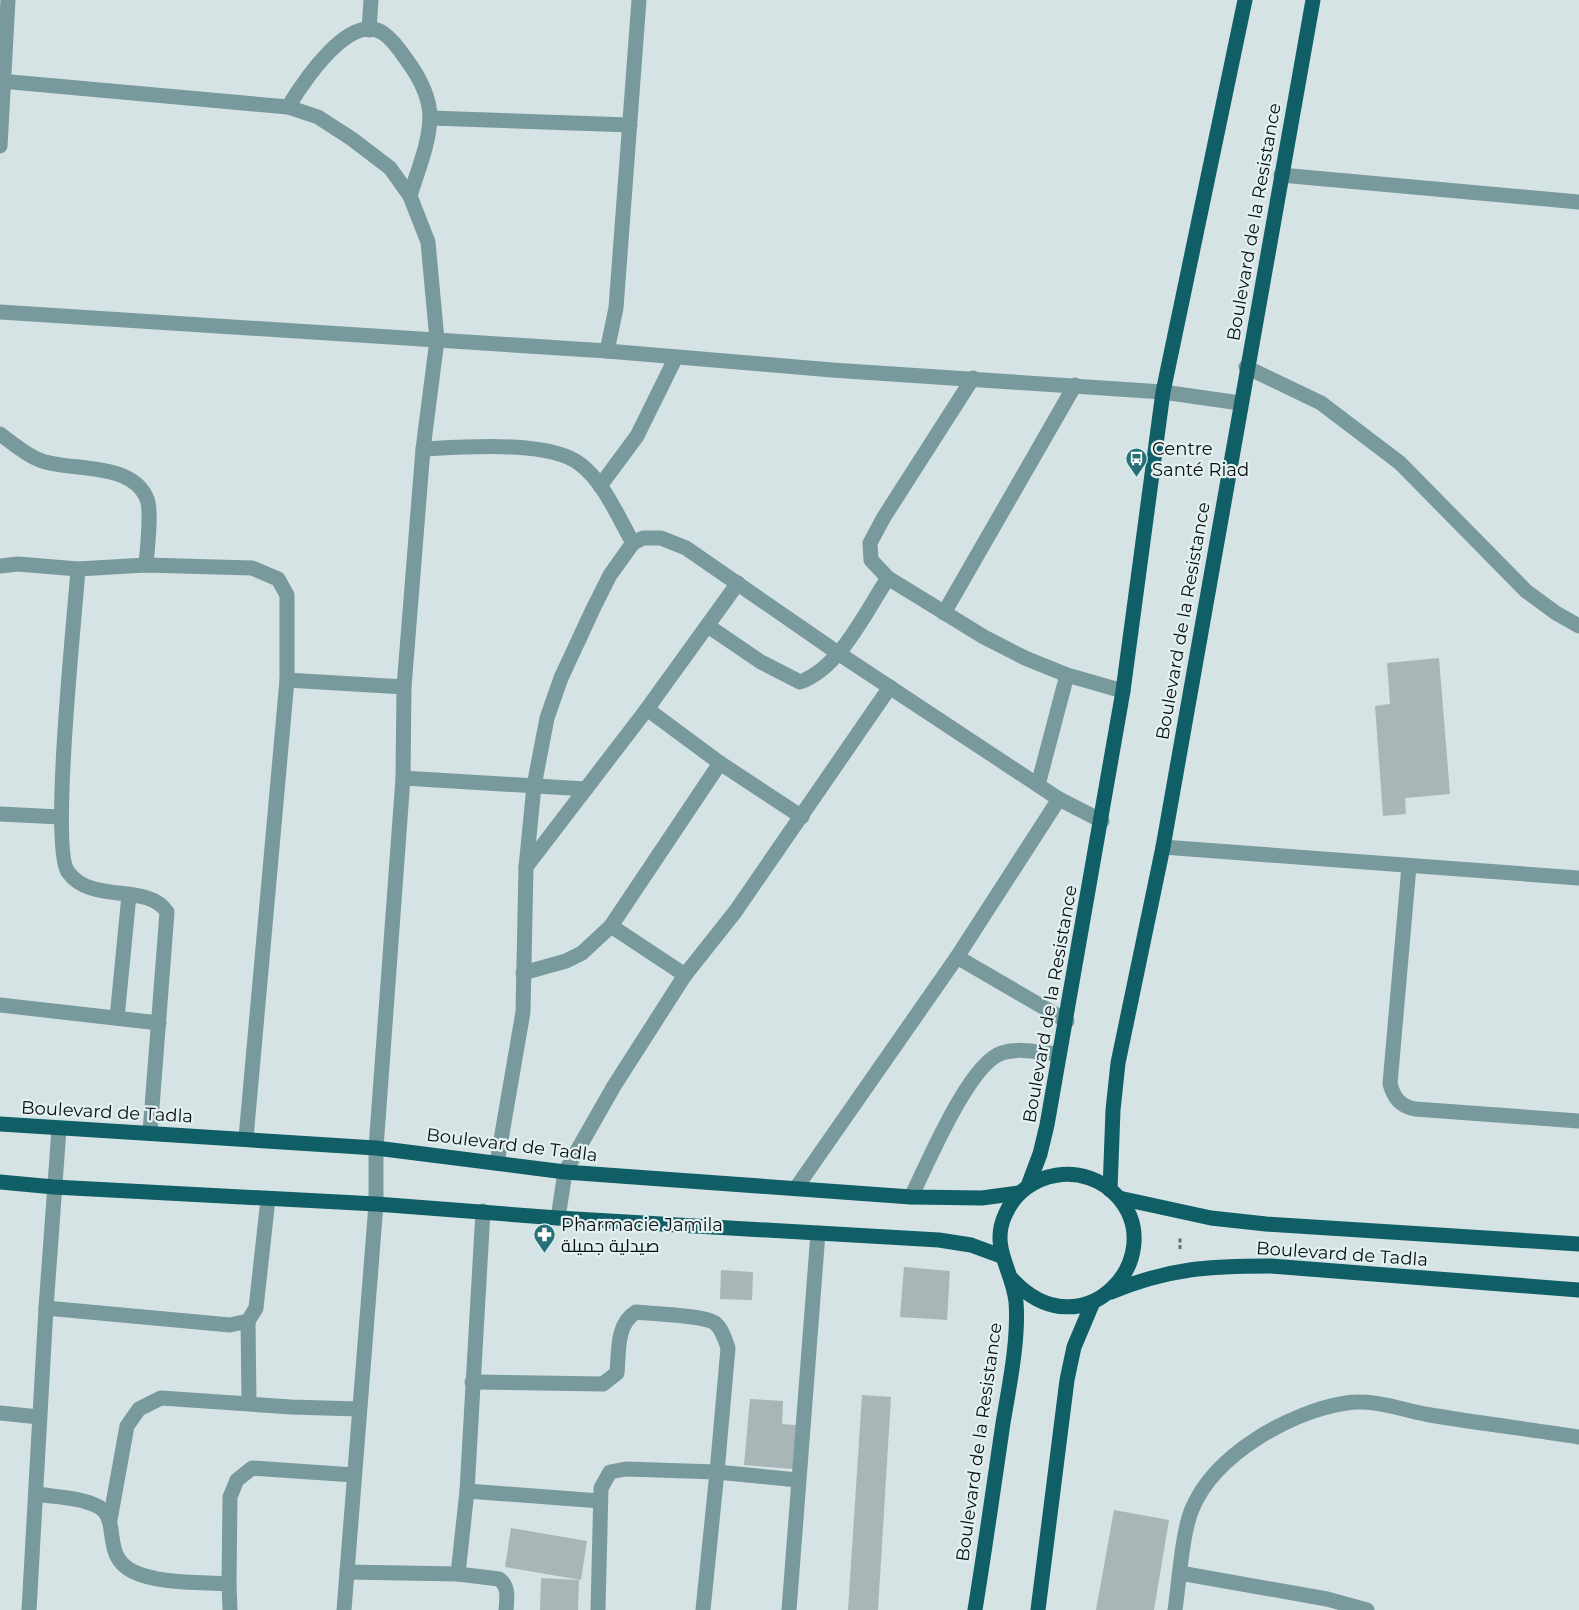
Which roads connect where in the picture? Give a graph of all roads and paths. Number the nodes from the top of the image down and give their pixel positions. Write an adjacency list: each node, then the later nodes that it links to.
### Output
1 (8, 0): 7 (street)
2 (371, 0): 6 (street)
3 (639, 0): 10 (street)
4 (1245, 0): 22 (main road, Boulevard de la Resistance)
5 (1313, 0): 12 (main road, Boulevard de la Resistance)
6 (369, 30): 8 (street); 9 (street)
7 (2, 82): 8 (street); 11 (street)
8 (288, 107): 13 (street)
9 (430, 118): 10 (street); 13 (street)
10 (630, 125): 17 (street)
11 (0, 146)
12 (1281, 175): 14 (street); 19 (main road, Boulevard de la Resistance)
13 (410, 196): 16 (street)
14 (1579, 202)
15 (0, 312): 16 (street)
16 (437, 340): 17 (street); 25 (street)
17 (607, 350): 18 (street)
18 (676, 357): 20 (street); 26 (street)
19 (1246, 367): 23 (main road, Boulevard de la Resistance); 35 (street)
20 (973, 378): 21 (street); 31 (street)
21 (1075, 385): 22 (street); 33 (street)
22 (1163, 392): 23 (street); 41 (main road, Boulevard de la Resistance)
23 (1240, 403): 53 (main road, Boulevard de la Resistance)
24 (0, 434): 28 (street)
25 (423, 448): 26 (street); 39 (street)
26 (600, 486): 27 (street)
27 (633, 543): 32 (street); 46 (street)
28 (146, 565): 30 (street); 38 (street)
29 (0, 566): 30 (street)
30 (78, 569): 50 (street)
31 (888, 578): 33 (street); 36 (street)
32 (738, 583): 34 (street); 36 (street)
33 (944, 613): 37 (street)
34 (708, 626): 36 (street); 42 (street)
35 (1579, 626)
36 (838, 653): 40 (street)
37 (1067, 675): 41 (street); 45 (street)
38 (286, 680): 39 (street); 71 (street)
39 (404, 687): 44 (street)
40 (890, 687): 45 (street); 51 (street)
41 (1123, 692): 52 (main road, Boulevard de la Resistance)
42 (647, 709): 43 (street); 47 (street)
43 (720, 763): 51 (street); 58 (street)
44 (403, 778): 46 (street); 72 (street)
45 (1038, 785): 48 (street)
46 (534, 786): 47 (street); 55 (street)
47 (586, 789): 55 (street)
48 (1059, 799): 52 (street); 59 (street)
49 (0, 814): 50 (street)
50 (60, 817): 57 (street)
51 (802, 817): 61 (street)
52 (1102, 821): 64 (main road, Boulevard de la Resistance)
53 (1163, 847): 54 (street); 79 (main road, Boulevard de la Resistance)
54 (1409, 866): 56 (street); 67 (street)
55 (526, 867): 60 (street)
56 (1579, 878)
57 (129, 895): 63 (street); 65 (street)
58 (611, 926): 60 (street); 61 (street)
59 (957, 957): 64 (street); 77 (street)
60 (523, 974): 73 (street)
61 (685, 975): 74 (street)
62 (0, 1005): 63 (street)
63 (117, 1018): 65 (street)
64 (1067, 1021): 66 (main road, Boulevard de la Resistance)
65 (158, 1022): 70 (street)
66 (1059, 1054): 78 (main road, Boulevard de la Resistance); 80 (street)
67 (1579, 1121)
68 (0, 1124): 69 (main road, Boulevard de Tadla)
69 (58, 1129): 70 (main road, Boulevard de Tadla); 76 (street)
70 (150, 1133): 71 (main road, Boulevard de Tadla)
71 (246, 1138): 72 (main road, Boulevard de Tadla)
72 (376, 1148): 73 (main road, Boulevard de Tadla); 82 (street)
73 (497, 1163): 74 (main road, Boulevard de Tadla)
74 (565, 1172): 77 (main road, Boulevard de Tadla); 85 (street)
75 (0, 1182): 76 (main road)
76 (54, 1187): 81 (main road); 94 (street)
77 (796, 1188): 80 (main road, Boulevard de Tadla)
78 (1024, 1189): 79 (main road); 80 (main road, Boulevard de Tadla); 88 (main road, Boulevard de la Resistance)
79 (1115, 1194): 84 (main road, Boulevard de Tadla); 92 (main road, Boulevard de la Resistance)
80 (911, 1197)
81 (268, 1199): 82 (main road); 95 (street)
82 (376, 1204): 83 (main road); 98 (street)
83 (483, 1211): 85 (main road); 96 (street)
84 (1181, 1212): 87 (main road, Boulevard de Tadla); 89 (path)
85 (558, 1218): 86 (main road)
86 (818, 1233): 88 (main road); 104 (street)
87 (1579, 1244)
88 (1001, 1256): 90 (main road, Boulevard de la Resistance)
89 (1179, 1270): 91 (main road, Boulevard de Tadla); 92 (main road, Boulevard de Tadla)
90 (1012, 1279): 93 (main road, Boulevard de la Resistance); 120 (main road, Boulevard de la Resistance)
91 (1579, 1290)
92 (1107, 1294): 93 (main road, Boulevard de la Resistance)
93 (1093, 1302): 121 (main road)
94 (46, 1308): 95 (street); 100 (street)
95 (248, 1321): 97 (street)
96 (472, 1382): 102 (street); 105 (street)
97 (249, 1402): 98 (street); 108 (street)
98 (359, 1409): 103 (street)
99 (0, 1413): 100 (street)
100 (39, 1417): 106 (street)
101 (1579, 1437): 110 (street)
102 (716, 1472): 104 (street); 107 (street); 118 (street)
103 (354, 1476): 109 (street); 112 (street)
104 (798, 1480): 119 (street)
105 (467, 1491): 107 (street); 111 (street)
106 (36, 1494): 108 (street); 113 (street)
107 (600, 1501): 117 (street)
108 (110, 1520): 112 (street)
109 (348, 1572): 111 (street); 115 (street)
110 (1180, 1573): 122 (street); 123 (street)
111 (458, 1574): 116 (street)
112 (230, 1584): 114 (street)
113 (29, 1610)
114 (230, 1610)
115 (344, 1610)
116 (506, 1610)
117 (598, 1610)
118 (702, 1610)
119 (789, 1610)
120 (975, 1610)
121 (1038, 1610)
122 (1175, 1610)
123 (1367, 1610)

